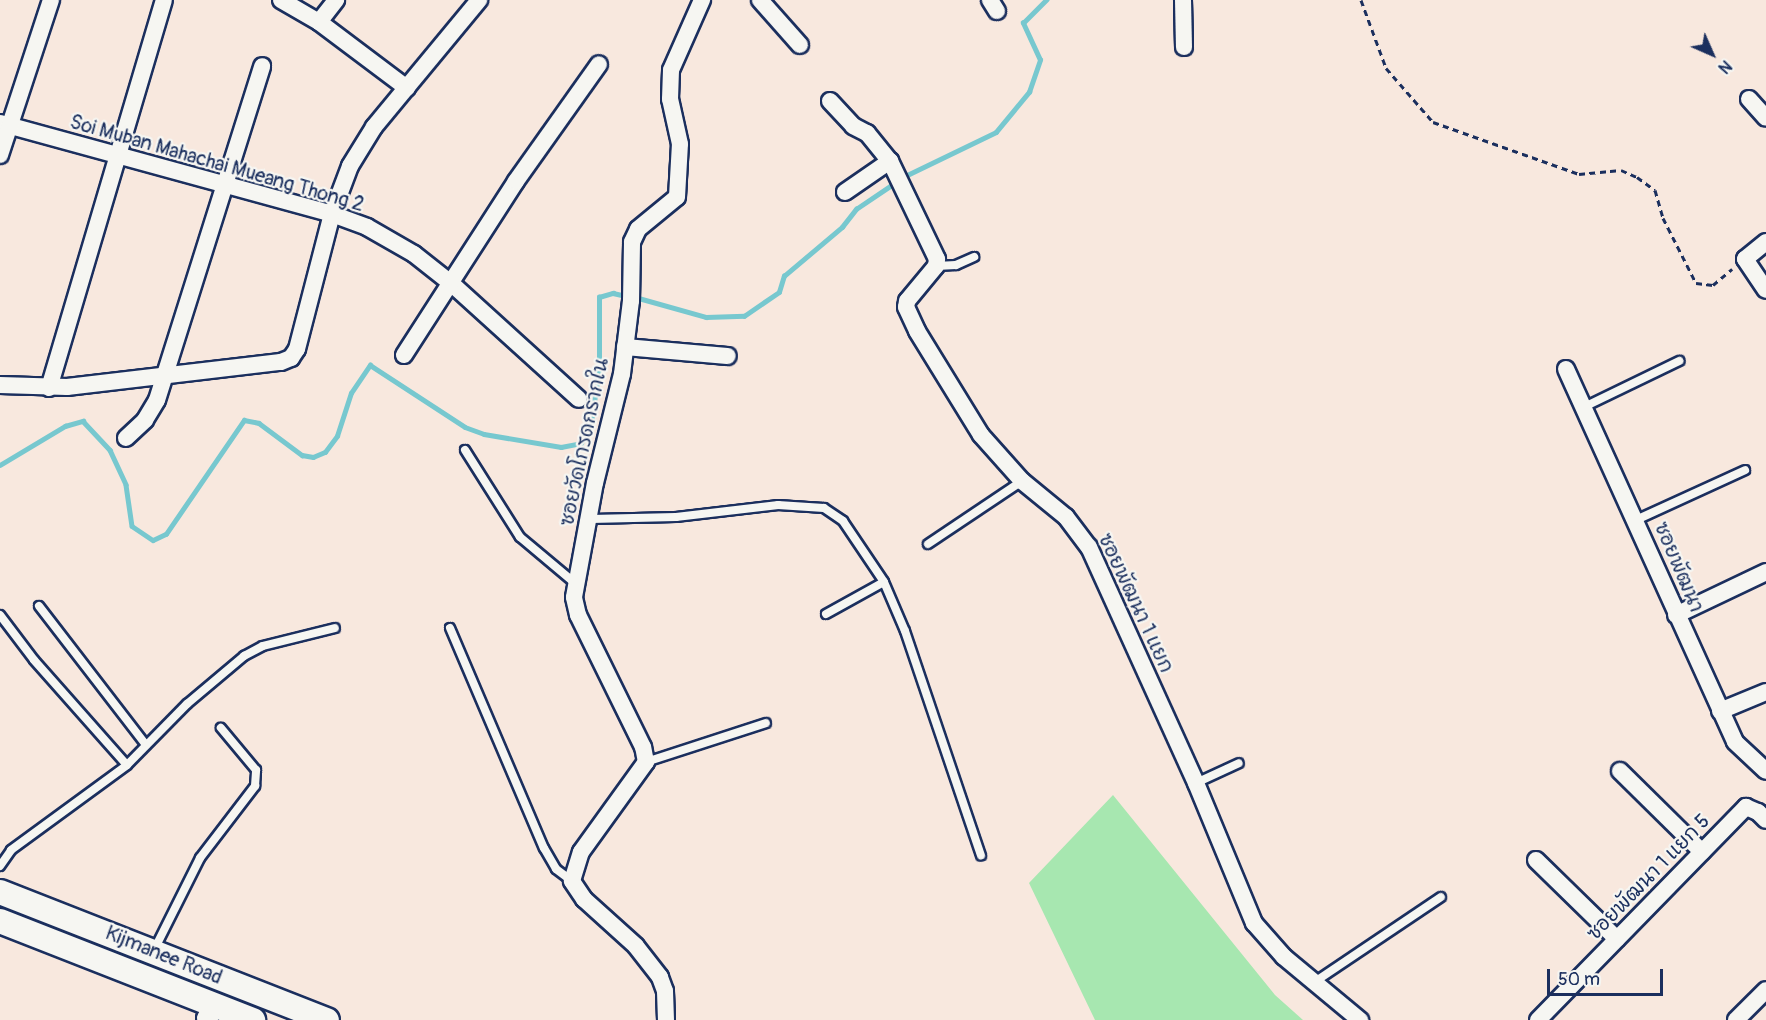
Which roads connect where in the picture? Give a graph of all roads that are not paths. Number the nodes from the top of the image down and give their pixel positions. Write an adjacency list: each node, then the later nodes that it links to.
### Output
1 (51, 0): 18 (street)
2 (164, 0): 20 (street)
3 (281, 0): 9 (street)
4 (336, 0): 9 (street)
5 (479, 0): 14 (street)
6 (702, 0): 30 (street, ซอยวัดโกรดกรากใน)
7 (760, 0): 10 (street)
8 (1183, 0): 11 (street)
9 (319, 22): 14 (street)
10 (800, 45)
11 (1184, 47)
12 (598, 64): 28 (street)
13 (262, 66): 22 (street)
14 (407, 88): 24 (street)
15 (1749, 99): 17 (street)
16 (830, 101): 21 (street)
17 (1766, 118)
18 (5, 124): 19 (street); 20 (street, Soi Muban Mahachai Mueang Thong 2)
19 (0, 155)
20 (119, 157): 22 (street, Soi Muban Mahachai Mueang Thong 2); 37 (street)
21 (890, 161): 23 (street); 27 (street)
22 (225, 187): 24 (street, Soi Muban Mahachai Mueang Thong 2); 35 (street)
23 (845, 192)
24 (332, 214): 28 (street, Soi Muban Mahachai Mueang Thong 2); 35 (street)
25 (1766, 242): 29 (street)
26 (974, 257): 27 (lane)
27 (936, 267): 43 (street, ซอยพัฒนา 1 แยก)
28 (452, 284): 31 (street); 38 (street, Soi Muban Mahachai Mueang Thong 2)
29 (1766, 290)
30 (625, 347): 32 (street); 44 (street, ซอยวัดโกรดกรากใน)
31 (404, 355)
32 (728, 356)
33 (1678, 361): 39 (lane)
34 (1566, 369): 39 (street, ซอยพัฒนา)
35 (166, 375): 37 (street); 40 (street)
36 (0, 385): 37 (street)
37 (49, 388)
38 (579, 399)
39 (1584, 407): 45 (street, ซอยพัฒนา)
40 (126, 438)
41 (465, 450): 49 (lane)
42 (1745, 470): 45 (lane)
43 (1022, 481): 46 (lane); 66 (street, ซอยพัฒนา 1 แยก)
44 (591, 519): 48 (lane); 49 (street, ซอยวัดโกรดกรากใน)
45 (1636, 520): 53 (street, ซอยพัฒนา)
46 (928, 544)
47 (1766, 572): 53 (street)
48 (884, 582): 51 (lane); 69 (lane)
49 (577, 584): 61 (street, ซอยวัดโกรดกรากใน)
50 (39, 606): 60 (lane)
51 (826, 614)
52 (0, 615): 63 (lane)
53 (1677, 615): 57 (street, ซอยพัฒนา)
54 (335, 628): 60 (lane)
55 (450, 628): 72 (lane)
56 (1766, 692): 57 (street)
57 (1720, 711): 65 (street, ซอยพัฒนา)
58 (766, 723): 61 (lane)
59 (221, 728): 77 (lane)
60 (146, 745): 63 (lane)
61 (646, 762): 72 (street)
62 (1239, 763): 66 (lane)
63 (127, 765): 71 (lane)
64 (1620, 771): 68 (street)
65 (1766, 771)
66 (1196, 783): 78 (street, ซอยพัฒนา 1 แยก)
67 (1766, 820): 68 (street, ซอยพัฒนา 1 แยก 5)
68 (1702, 852): 76 (street, ซอยพัฒนา 1 แยก 5)
69 (981, 856)
70 (1536, 860): 76 (street)
71 (0, 866)
72 (572, 881): 83 (street)
73 (0, 892): 77 (main road, Kijmanee Road)
74 (1441, 897): 78 (lane)
75 (0, 921): 80 (main road, Kijmanee Road)
76 (1617, 939): 85 (street, ซอยพัฒนา 1 แยก 5)
77 (153, 950): 82 (main road, Kijmanee Road)
78 (1313, 983): 84 (street, ซอยพัฒนา 1 แยก)
79 (1766, 990): 86 (street)
80 (208, 1016): 81 (main road, Kijmanee Road)
81 (253, 1020)
82 (327, 1020)
83 (666, 1020)
84 (1360, 1020)
85 (1538, 1020)
86 (1736, 1020)

